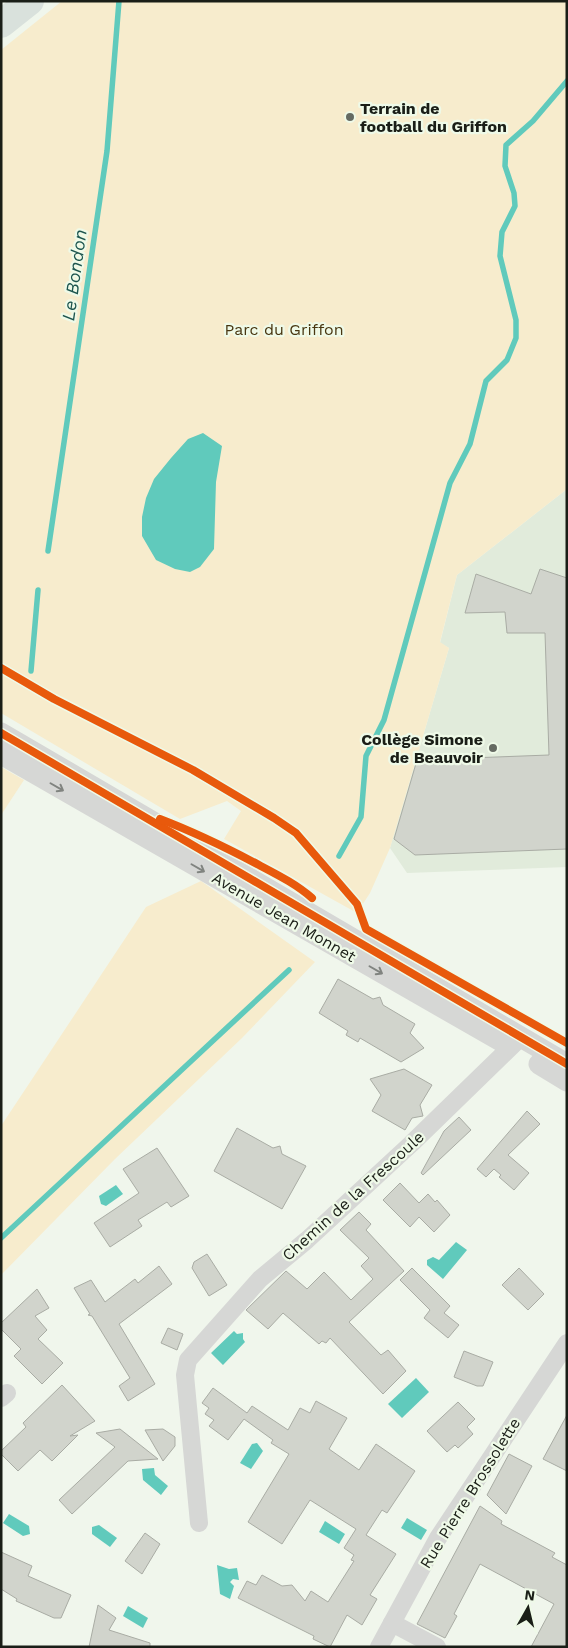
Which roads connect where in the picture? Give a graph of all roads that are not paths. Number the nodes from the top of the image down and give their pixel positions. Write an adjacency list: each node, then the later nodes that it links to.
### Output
1 (30, 1): 2 (highway)
2 (1, 24)
3 (1, 733): 4 (street, Avenue Jean Monnet)
4 (14, 754): 5 (street, Avenue Jean Monnet)
5 (516, 1042): 6 (street, Avenue Jean Monnet); 7 (street, Avenue Jean Monnet); 9 (street, Chemin de la Frescoule)
6 (567, 1064)
7 (567, 1080)
8 (567, 1342): 10 (street, Rue Pierre Brossolette)
9 (199, 1523)
10 (392, 1623): 11 (street, Rue Pierre Brossolette); 12 (street)
11 (379, 1647)
12 (437, 1647)

